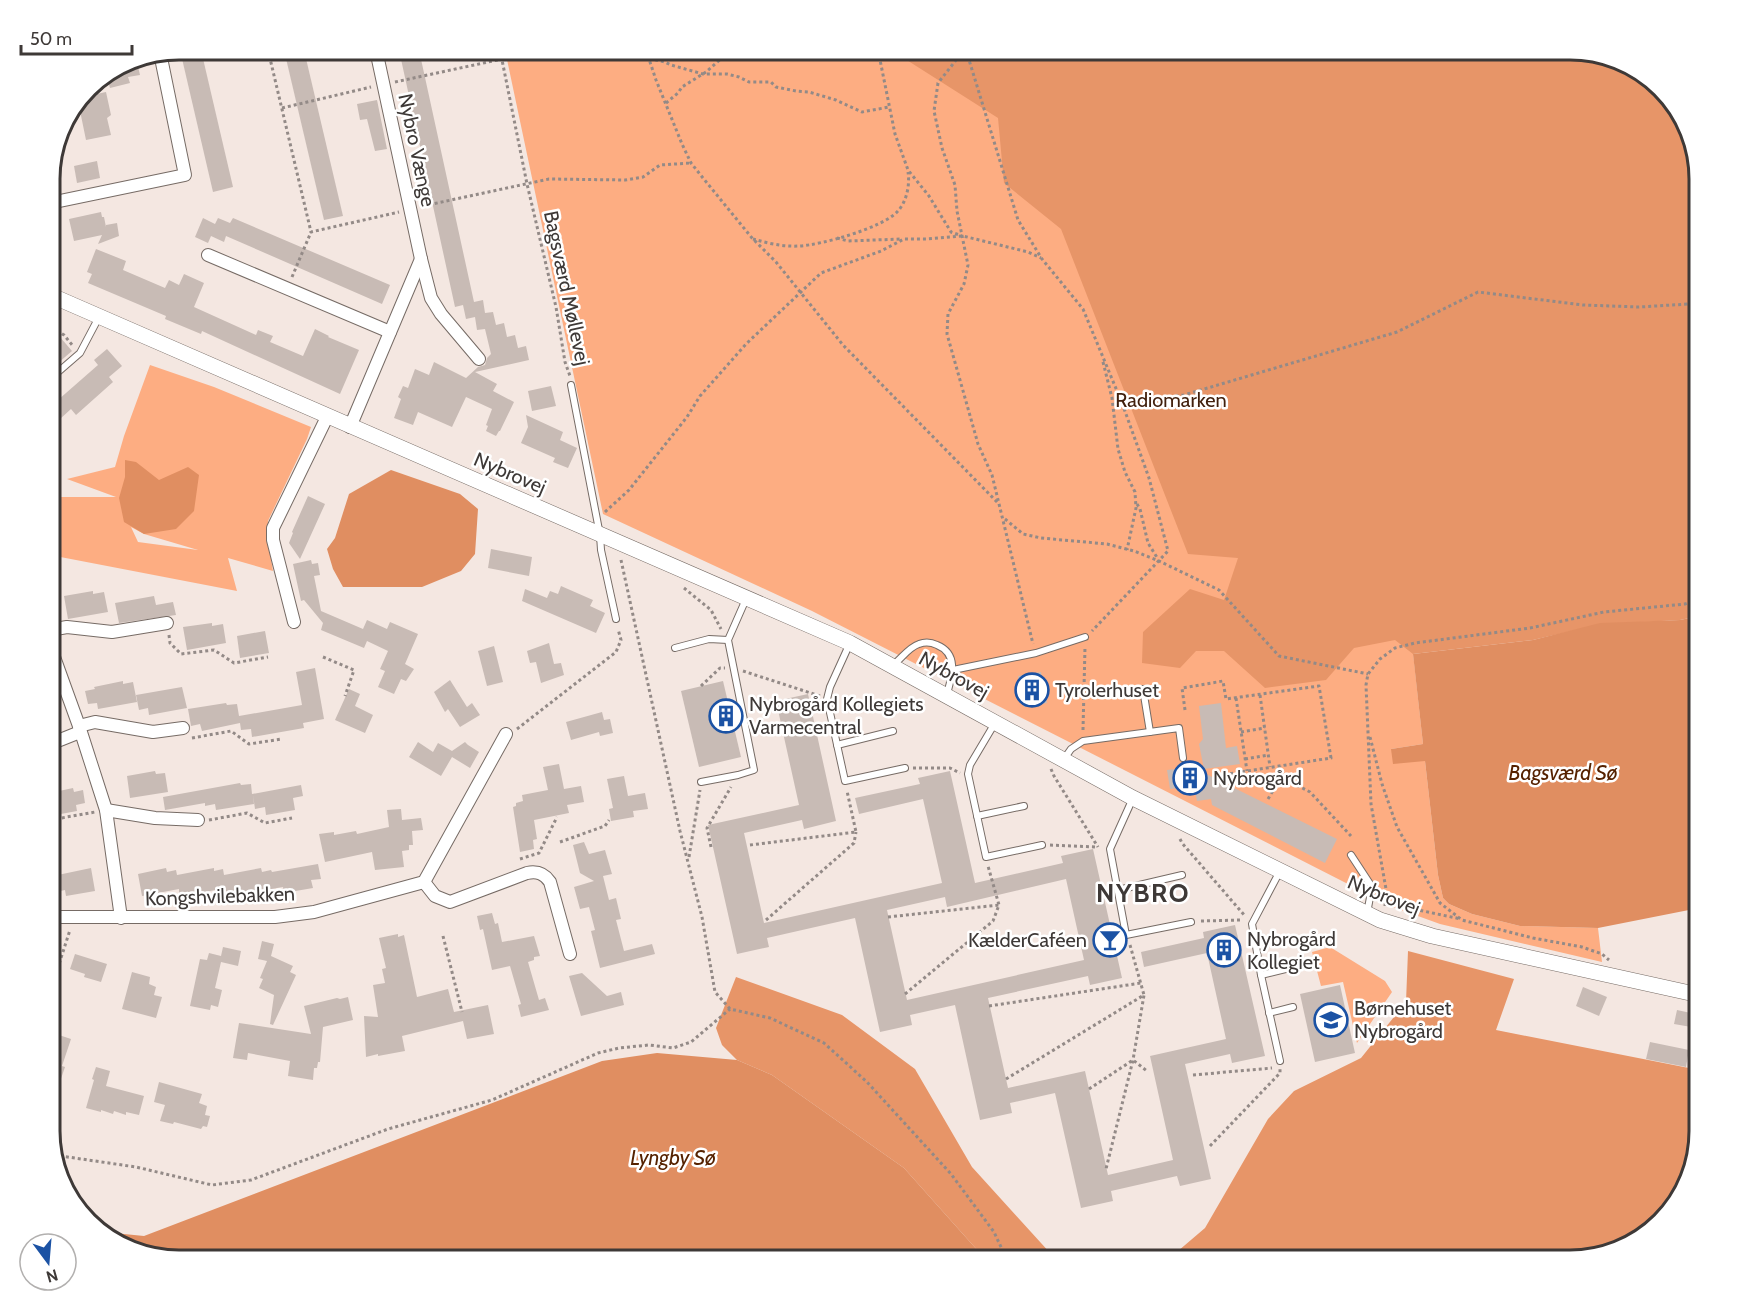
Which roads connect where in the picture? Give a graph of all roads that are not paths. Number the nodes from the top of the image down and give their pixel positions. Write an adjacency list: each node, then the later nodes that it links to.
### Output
1 (378, 60): 5 (street, Nybro Vænge)
2 (162, 61): 3 (street)
3 (60, 201)
4 (208, 255): 8 (street)
5 (421, 260): 8 (street); 9 (street, Nybro Vænge)
6 (60, 299): 7 (street, Nybrovej)
7 (99, 317): 10 (lane); 12 (street, Nybrovej)
8 (390, 332): 13 (street)
9 (479, 359)
10 (60, 370)
11 (571, 385): 14 (lane, Bagsværd Møllevej)
12 (327, 417): 13 (street, Nybrovej); 17 (street)
13 (350, 426): 14 (street, Nybrovej)
14 (598, 527): 15 (street, Nybrovej); 16 (lane, Bagsværd Møllevej)
15 (746, 598): 21 (lane); 22 (street, Nybrovej)
16 (616, 619)
17 (294, 622)
18 (167, 623): 19 (street)
19 (60, 628)
20 (1085, 637): 25 (lane)
21 (728, 640): 23 (lane); 40 (lane)
22 (850, 643): 24 (street, Nybrovej); 36 (lane)
23 (675, 648)
24 (893, 665): 25 (lane); 28 (street, Nybrovej)
25 (953, 669): 28 (lane)
26 (60, 676): 31 (street)
27 (1116, 693): 33 (lane)
28 (947, 694): 29 (street, Nybrovej)
29 (995, 723): 38 (street, Nybrovej); 44 (lane)
30 (183, 728): 31 (street)
31 (80, 729): 35 (street); 43 (street)
32 (893, 731): 36 (lane)
33 (1150, 732): 37 (lane); 38 (lane)
34 (506, 734): 50 (street)
35 (60, 739)
36 (837, 745): 39 (lane)
37 (1183, 758)
38 (1064, 760): 41 (street, Nybrovej)
39 (905, 768)
40 (701, 782)
41 (1133, 798): 48 (street, Nybrovej); 51 (lane)
42 (1024, 806): 44 (lane)
43 (106, 810): 45 (street); 54 (street)
44 (977, 816): 46 (lane)
45 (198, 820)
46 (1042, 845)
47 (1351, 855): 53 (lane)
48 (1280, 871): 53 (street, Nybrovej); 58 (lane)
49 (1182, 875): 51 (lane)
50 (424, 882): 54 (street, Kongshvilebakken); 56 (street)
51 (1118, 890): 55 (lane)
52 (60, 917): 54 (street, Kongshvilebakken)
53 (1374, 917): 59 (street, Nybrovej)
54 (121, 918)
55 (1191, 922)
56 (570, 954)
57 (1302, 965): 58 (lane)
58 (1261, 975): 61 (lane)
59 (1689, 993)
60 (1293, 1007): 61 (lane)
61 (1269, 1013): 62 (lane)
62 (1280, 1064)

